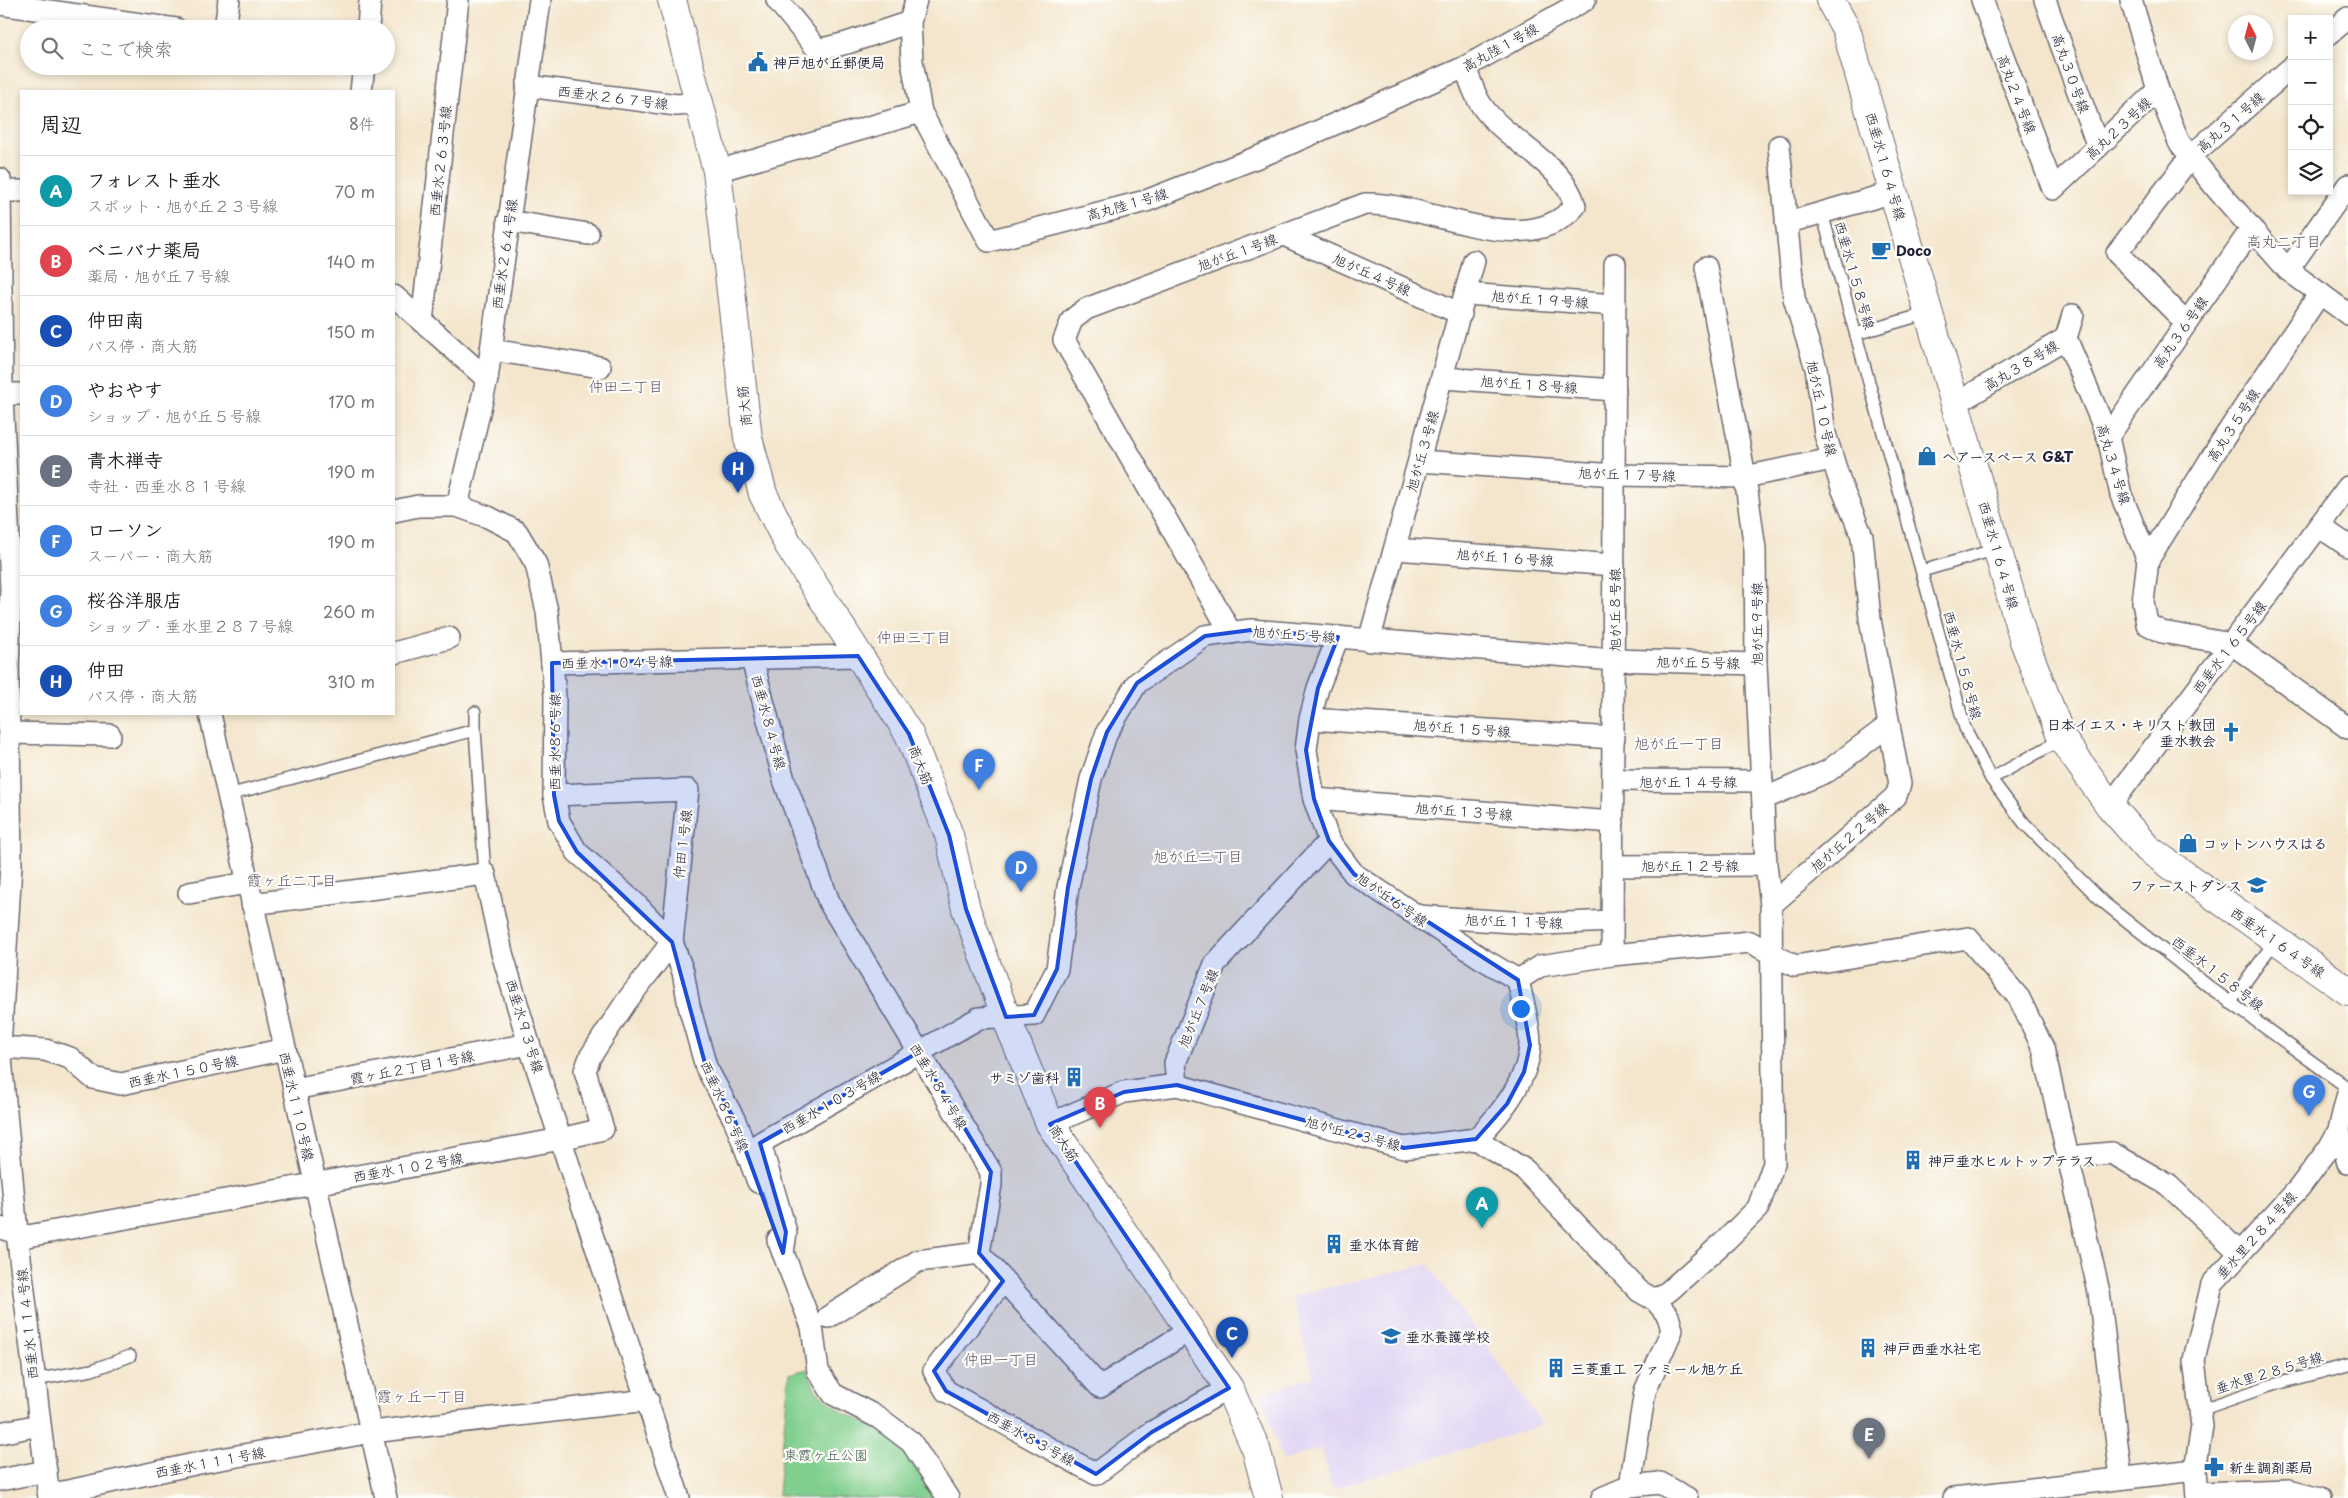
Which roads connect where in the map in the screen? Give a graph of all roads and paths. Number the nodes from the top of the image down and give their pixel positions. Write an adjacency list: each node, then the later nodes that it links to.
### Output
1 (229, 0): 16 (street)
2 (370, 0): 17 (street)
3 (458, 0): 53 (street, 西垂水２６３号線)
4 (540, 0): 23 (street, 西垂水２６４号線)
5 (672, 0): 26 (street, 商大筋)
6 (777, 0): 18 (street)
7 (916, 0): 18 (street)
8 (1585, 0): 20 (street, 高丸陸１号線)
9 (1830, 0): 35 (street, 西垂水１６４号線)
10 (1982, 0): 34 (street, 高丸２４号線)
11 (2045, 0): 29 (street, 高丸３０号線)
12 (0, 4): 15 (street)
13 (2139, 4): 25 (street, 高丸２３号線)
14 (2348, 18): 19 (street)
15 (113, 20)
16 (226, 20)
17 (369, 20)
18 (910, 22): 27 (street)
19 (2333, 31)
20 (1465, 67): 27 (street, 高丸陸１号線); 41 (street, 旭が丘１号線)
21 (2288, 71): 30 (street, 高丸３１号線)
22 (363, 75): 24 (street)
23 (527, 86): 26 (street, 西垂水２６７号線); 37 (street, 西垂水２６４号線)
24 (361, 90)
25 (2158, 90): 29 (street, 高丸２３号線); 30 (street)
26 (700, 103): 31 (street, 商大筋)
27 (921, 112): 31 (street)
28 (1779, 146): 38 (street, 旭が丘１０号線)
29 (2098, 147): 34 (street, 高丸２３号線)
30 (2191, 156): 39 (street); 54 (street)
31 (718, 171): 87 (street, 商大筋)
32 (2348, 185): 45 (street)
33 (6, 188): 57 (street, 西垂水１１４号線)
34 (2054, 189)
35 (1894, 192): 36 (street); 50 (street, 西垂水１６４号線)
36 (1822, 213): 38 (street); 55 (lane, 西垂水１５８号線)
37 (508, 221): 40 (street); 58 (street, 西垂水２６４号線)
38 (1786, 223): 66 (street, 旭が丘１０号線)
39 (2252, 228): 45 (street); 54 (street, 高丸３６号線)
40 (588, 234)
41 (1284, 235): 48 (street, 旭が丘４号線); 81 (street, 旭が丘１号線)
42 (1474, 261): 48 (street, 旭が丘３号線)
43 (1615, 264): 49 (street, 旭が丘８号線)
44 (1706, 266): 69 (street, 旭が丘９号線)
45 (2288, 270): 46 (street)
46 (2320, 293): 51 (street); 77 (street, 高丸３５号線)
47 (395, 297): 53 (street)
48 (1463, 304): 49 (street, 旭が丘１９号線); 60 (street, 旭が丘３号線)
49 (1615, 305): 62 (street, 旭が丘８号線)
50 (1929, 313): 55 (lane); 64 (street, 西垂水１６４号線)
51 (2348, 314)
52 (2072, 315): 56 (street, 高丸３８号線)
53 (422, 322): 61 (street)
54 (2186, 323): 65 (street, 高丸３６号線)
55 (1856, 334): 79 (lane, 西垂水１５８号線)
56 (2066, 338): 64 (street, 高丸３８号線); 65 (street, 高丸３４号線)
57 (11, 341): 63 (street, 西垂水１１４号線)
58 (491, 350): 59 (street); 61 (street, 西垂水２６４号線)
59 (600, 367)
60 (1443, 378): 62 (street, 旭が丘１８号線); 67 (street, 旭が丘３号線)
61 (487, 379): 71 (street, 西垂水２６４号線)
62 (1615, 390): 68 (street, 旭が丘８号線)
63 (8, 394): 80 (street, 西垂水１１４号線)
64 (1955, 404): 76 (street, 西垂水１６４号線)
65 (2108, 437): 77 (street, 高丸３４号線)
66 (1832, 459): 69 (street, 旭が丘１７号線); 96 (street, 旭が丘１０号線)
67 (1420, 461): 68 (street, 旭が丘１７号線); 75 (street, 旭が丘３号線)
68 (1615, 475): 69 (street, 旭が丘１７号線); 78 (street, 旭が丘８号線)
69 (1745, 478): 91 (street, 旭が丘９号線)
70 (2348, 486): 73 (street, 西垂水１６５号線)
71 (457, 506): 72 (street, 西垂水１０４号線); 90 (street, 西垂水１０４号線)
72 (395, 511)
73 (2319, 526): 74 (street); 85 (street, 西垂水１６５号線)
74 (2348, 546)
75 (1395, 549): 78 (street, 旭が丘１６号線); 84 (street, 旭が丘３号線)
76 (1997, 549): 79 (lane); 102 (street, 西垂水１６４号線)
77 (2148, 560): 85 (street, 高丸３４号線)
78 (1614, 565): 89 (street, 旭が丘８号線)
79 (1922, 571): 129 (lane, 西垂水１５８号線)
80 (16, 588): 92 (street, 西垂水１１４号線)
81 (1231, 632): 82 (street, 旭が丘５号線); 130 (street, 旭が丘５号線)
82 (1338, 637): 84 (street, 旭が丘５号線); 95 (street, 旭が丘６号線)
83 (450, 638): 86 (street)
84 (1369, 641): 89 (street, 旭が丘５号線)
85 (2232, 644): 97 (street); 110 (street, 西垂水１６５号線)
86 (395, 653)
87 (858, 656): 88 (street, 西垂水１０４号線); 130 (street, 商大筋)
88 (752, 659): 90 (street, 西垂水１０４号線); 134 (street, 西垂水８４号線)
89 (1614, 660): 91 (street, 旭が丘５号線); 101 (street, 旭が丘８号線)
90 (552, 663): 108 (street, 西垂水８６号線)
91 (1756, 664): 106 (street, 旭が丘９号線)
92 (4, 668): 99 (street, 西垂水１１４号線)
93 (475, 712): 98 (lane)
94 (210, 715): 107 (street, 西垂水１１０号線)
95 (1310, 719): 101 (street, 旭が丘１５号線); 109 (street, 旭が丘６号線)
96 (1889, 725): 106 (street); 120 (street, 旭が丘２２号線)
97 (2348, 728)
98 (475, 730): 107 (lane); 116 (lane)
99 (10, 733): 100 (street); 103 (street, 西垂水１１４号線)
100 (110, 734)
101 (1614, 738): 105 (street, 旭が丘８号線)
102 (2062, 739): 104 (lane); 110 (street, 西垂水１６４号線)
103 (5, 769): 113 (street, 西垂水１１４号線)
104 (1998, 775)
105 (1613, 780): 106 (street, 旭が丘１４号線); 111 (street, 旭が丘８号線)
106 (1762, 790): 114 (street, 旭が丘９号線)
107 (228, 795): 117 (street, 西垂水１１０号線)
108 (554, 795): 124 (street, 西垂水８６号線); 124 (street, 仲田１号線)
109 (1314, 799): 111 (street, 旭が丘１３号線); 112 (street, 旭が丘６号線)
110 (2110, 806): 123 (street, 西垂水１６４号線)
111 (1613, 822): 115 (street, 旭が丘８号線)
112 (1330, 840): 121 (street, 旭が丘６号線); 135 (street, 旭が丘７号線)
113 (5, 865): 132 (street, 西垂水１１４号線)
114 (1766, 865): 115 (street, 旭が丘１２号線); 120 (street, 旭が丘９号線)
115 (1613, 866): 122 (street, 旭が丘８号線)
116 (485, 874): 119 (street); 131 (street, 西垂水９３号線)
117 (248, 883): 118 (street); 119 (street, 西垂水１１０号線)
118 (189, 893)
119 (252, 904): 133 (street, 西垂水１１０号線)
120 (1771, 905): 126 (street, 旭が丘９号線)
121 (1416, 916): 122 (street, 旭が丘１１号線); 127 (street, 旭が丘６号線)
122 (1612, 921): 125 (street, 旭が丘８号線)
123 (2276, 940): 128 (street, 西垂水１６４号線); 129 (lane)
124 (672, 942): 141 (street, 西垂水１０２号線); 148 (street, 西垂水８６号線)
125 (1612, 955): 126 (street); 127 (street)
126 (1772, 955): 143 (street); 151 (street, 旭が丘９号線)
127 (1518, 980): 142 (street)
128 (2348, 992)
129 (2230, 1002): 136 (lane, 西垂水１５８号線)
130 (1006, 1017): 134 (street, 西垂水１０３号線); 139 (street, 商大筋)
131 (529, 1044): 137 (street, 霞ヶ丘２丁目１号線); 141 (street, 西垂水９３号線)
132 (0, 1047): 133 (street, 西垂水１５０号線); 146 (street, 西垂水１１４号線)
133 (285, 1049): 137 (street, 西垂水１１０号線)
134 (919, 1052): 148 (street, 西垂水１０３号線); 149 (street, 西垂水８４号線)
135 (1177, 1085): 139 (street); 142 (street, 旭が丘２３号線)
136 (2348, 1088)
137 (294, 1090): 145 (street, 西垂水１１０号線)
138 (2348, 1093): 140 (street)
139 (1050, 1124): 153 (street, 商大筋)
140 (2339, 1130): 144 (street); 147 (street, 垂水里２８４号線)
141 (561, 1139): 145 (street, 西垂水１０２号線); 158 (street, 西垂水９３号線)
142 (1476, 1139): 151 (street)
143 (2068, 1157): 147 (street); 165 (street)
144 (2348, 1163)
145 (315, 1184): 146 (street, 西垂水１０２号線); 161 (street, 西垂水１１０号線)
146 (8, 1230): 156 (street, 西垂水１１４号線)
147 (2239, 1252): 159 (street, 垂水里２８４号線)
148 (782, 1253): 173 (street, 西垂水８６号線)
149 (979, 1253): 150 (street); 152 (street)
150 (1003, 1281): 153 (street); 157 (street, 西垂水８３号線)
151 (1655, 1300): 167 (street)
152 (828, 1317)
153 (1190, 1330): 157 (street, 商大筋)
154 (130, 1356): 156 (lane)
155 (2348, 1365): 159 (lane, 垂水里２８５号線)
156 (33, 1380): 160 (street, 西垂水１１４号線)
157 (1228, 1388): 174 (street, 商大筋)
158 (648, 1400): 161 (street, 西垂水１１１号線); 172 (street, 西垂水９３号線)
159 (2200, 1410): 163 (street, 垂水里２８４号線)
160 (39, 1425): 162 (street); 164 (street, 西垂水１１４号線)
161 (372, 1432): 170 (street, 西垂水１１１号線); 171 (street, 西垂水１１０号線)
162 (0, 1433)
163 (2195, 1470): 165 (street); 169 (street, 垂水里２８４号線)
164 (46, 1471): 166 (street); 170 (street, 西垂水１１４号線)
165 (2121, 1478): 168 (street)
166 (0, 1480)
167 (1630, 1486): 175 (street); 176 (street)
168 (2037, 1493): 177 (street)
169 (2197, 1495): 178 (street)
170 (49, 1497)
171 (386, 1498)
172 (680, 1498)
173 (948, 1498)
174 (1269, 1498)
175 (1602, 1498)
176 (1686, 1498)
177 (1954, 1498)
178 (2320, 1498)

